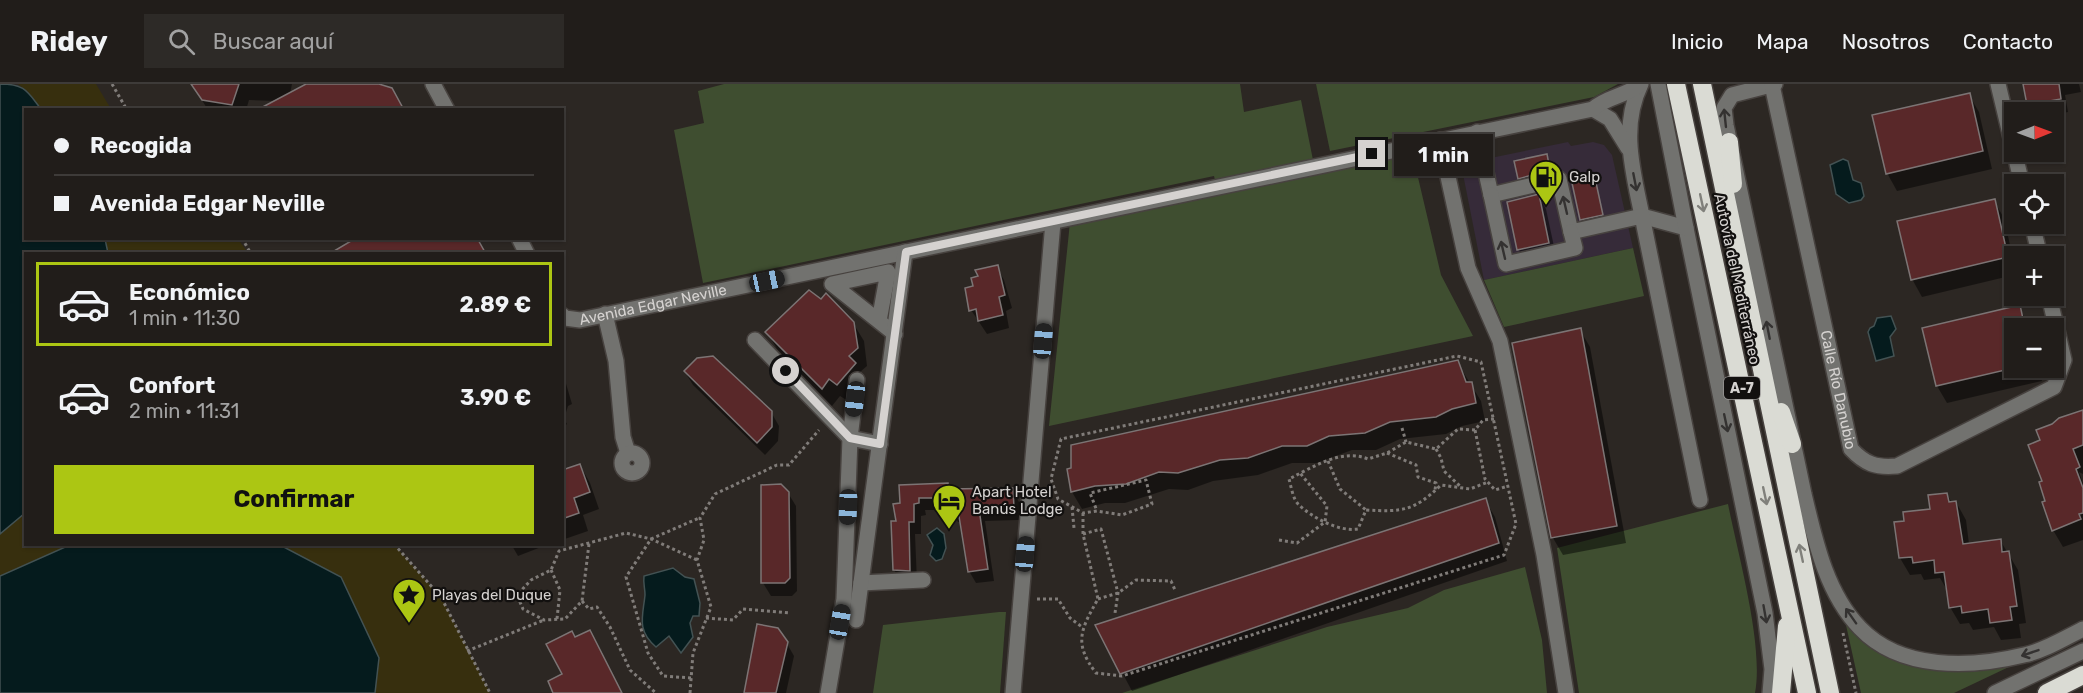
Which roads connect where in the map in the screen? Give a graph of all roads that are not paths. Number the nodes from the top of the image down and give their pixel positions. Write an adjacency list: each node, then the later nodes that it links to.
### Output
1 (433, 84): 10 (street)
2 (1658, 84): 20 (street)
3 (1676, 84): 39 (highway, Autovía del Mediterráneo / A-7, one-way to 39)
4 (1702, 84): 23 (highway, Autovía del Mediterráneo / A-7)
5 (1730, 84): 9 (street)
6 (1774, 84): 9 (street); 24 (street, Calle Río Danubio)
7 (1998, 84): 16 (street)
8 (1640, 85): 11 (street, Avenida Edgar Neville); 15 (street)
9 (1745, 90): 14 (street, one-way to 9)
10 (446, 108)
11 (1593, 109): 12 (street, Avenida Edgar Neville); 15 (street)
12 (1477, 132): 13 (street, Avenida Edgar Neville); 17 (street)
13 (1440, 140): 19 (street, Avenida Edgar Neville); 46 (street)
14 (1729, 142): 23 (highway); 34 (street, one-way to 14)
15 (1629, 150): 18 (street, one-way to 18)
16 (2020, 174)
17 (1491, 195): 21 (street, one-way to 17); 21 (street, one-way to 17)
18 (1642, 216): 20 (street); 21 (street); 36 (street)
19 (1053, 222): 22 (street, Avenida Edgar Neville); 45 (street)
20 (1686, 228): 47 (street, one-way to 47)
21 (1571, 232)
22 (906, 252): 25 (street, Avenida Edgar Neville); 28 (street)
23 (1741, 267): 30 (highway, Autovía del Mediterráneo / A-7)
24 (2051, 306)
25 (605, 314): 26 (street, Avenida Edgar Neville); 35 (street)
26 (564, 316)
27 (879, 321): 28 (street)
28 (895, 334): 33 (street)
29 (755, 340): 32 (street)
30 (1757, 346): 34 (highway); 50 (highway, Autovía del Mediterráneo / A-7, one-way to 30)
31 (857, 380): 32 (street)
32 (850, 438): 33 (street); 44 (street)
33 (880, 444): 38 (street)
34 (1792, 444): 41 (street, one-way to 34)
35 (628, 453)
36 (1700, 500)
37 (924, 580): 38 (street)
38 (861, 583): 40 (street)
39 (1788, 603): 48 (highway); 49 (highway, Autovía del Mediterráneo / A-7)
40 (856, 620)
41 (2083, 629)
42 (2083, 651): 51 (street)
43 (2083, 675): 52 (highway)
44 (828, 693)
45 (1013, 693)
46 (1566, 693)
47 (1770, 693)
48 (1780, 693)
49 (1807, 693)
50 (1830, 693)
51 (1995, 693)
52 (2047, 693)

